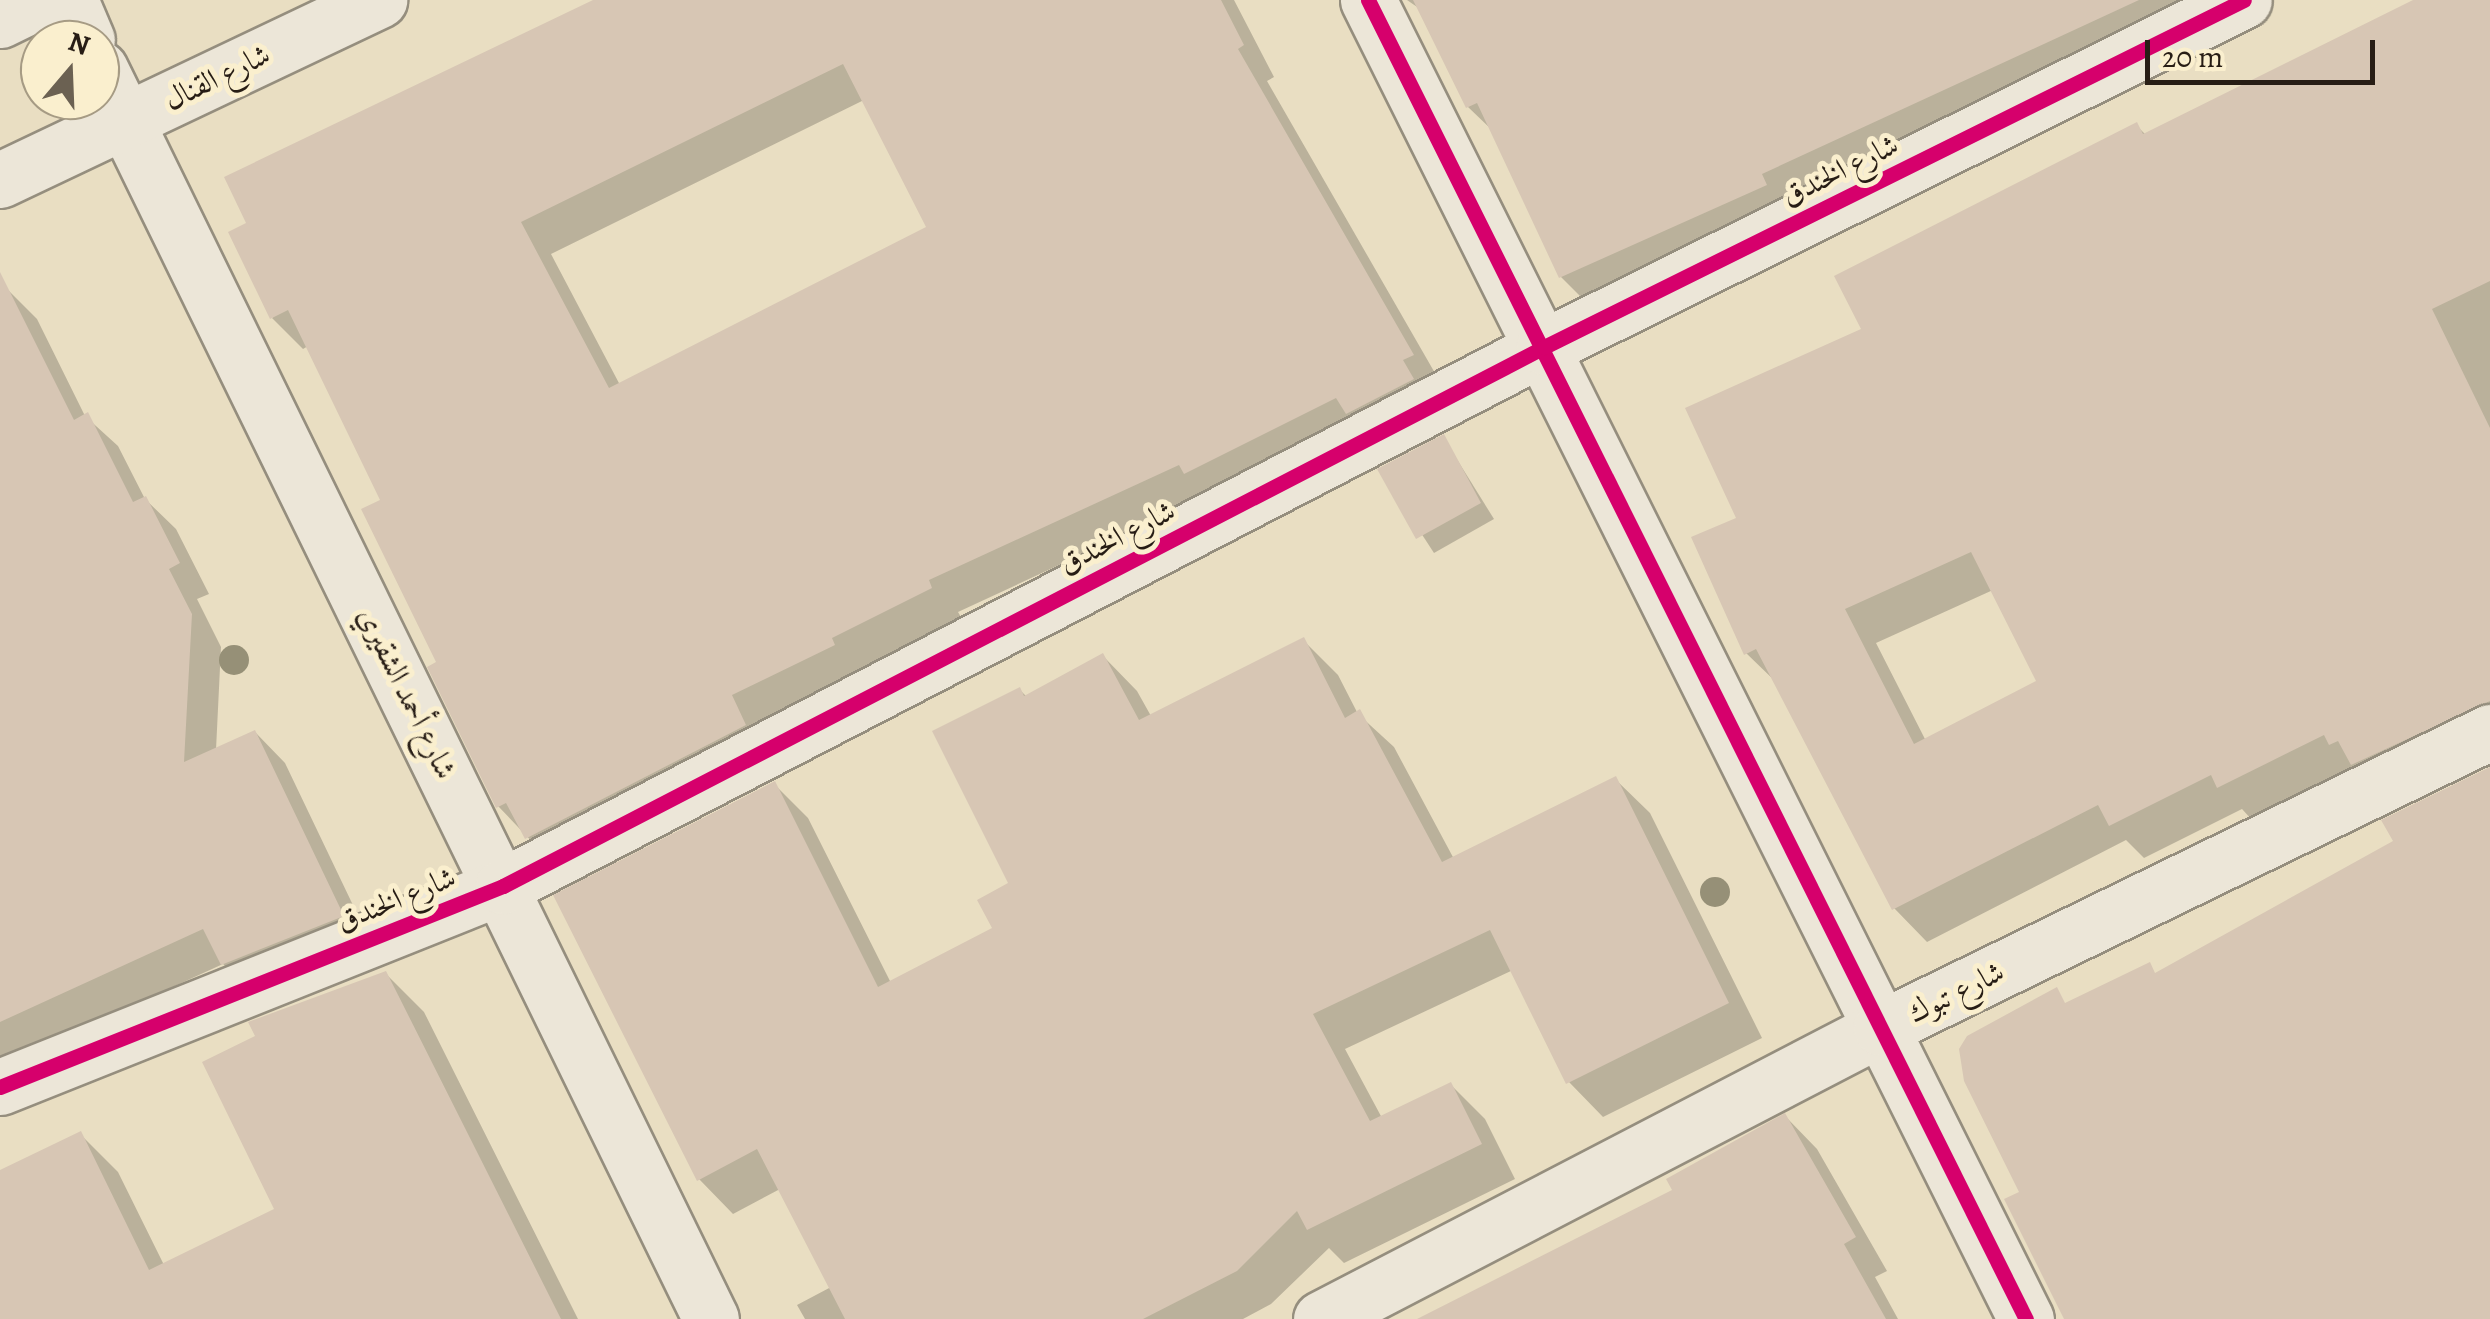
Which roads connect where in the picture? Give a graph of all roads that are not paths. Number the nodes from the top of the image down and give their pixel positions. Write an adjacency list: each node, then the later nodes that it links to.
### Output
1 (41, 0): 5 (street)
2 (379, 0): 7 (street, شارع القنال)
3 (1368, 0): 9 (street)
4 (2244, 0): 9 (street, شارع الخندق)
5 (0, 20)
6 (120, 115): 7 (street, شارع أحمد الشقيري)
7 (123, 122): 8 (street, شارع القنال); 11 (street, شارع أحمد الشقيري)
8 (0, 180)
9 (1544, 348): 11 (street, شارع الخندق); 12 (street)
10 (2490, 732): 12 (street, شارع تبوك)
11 (502, 886): 13 (street, شارع الخندق); 14 (street, شارع أحمد الشقيري)
12 (1881, 1028): 15 (street, شارع تبوك); 16 (street)
13 (0, 1087)
14 (712, 1319)
15 (1321, 1319)
16 (2026, 1319)

